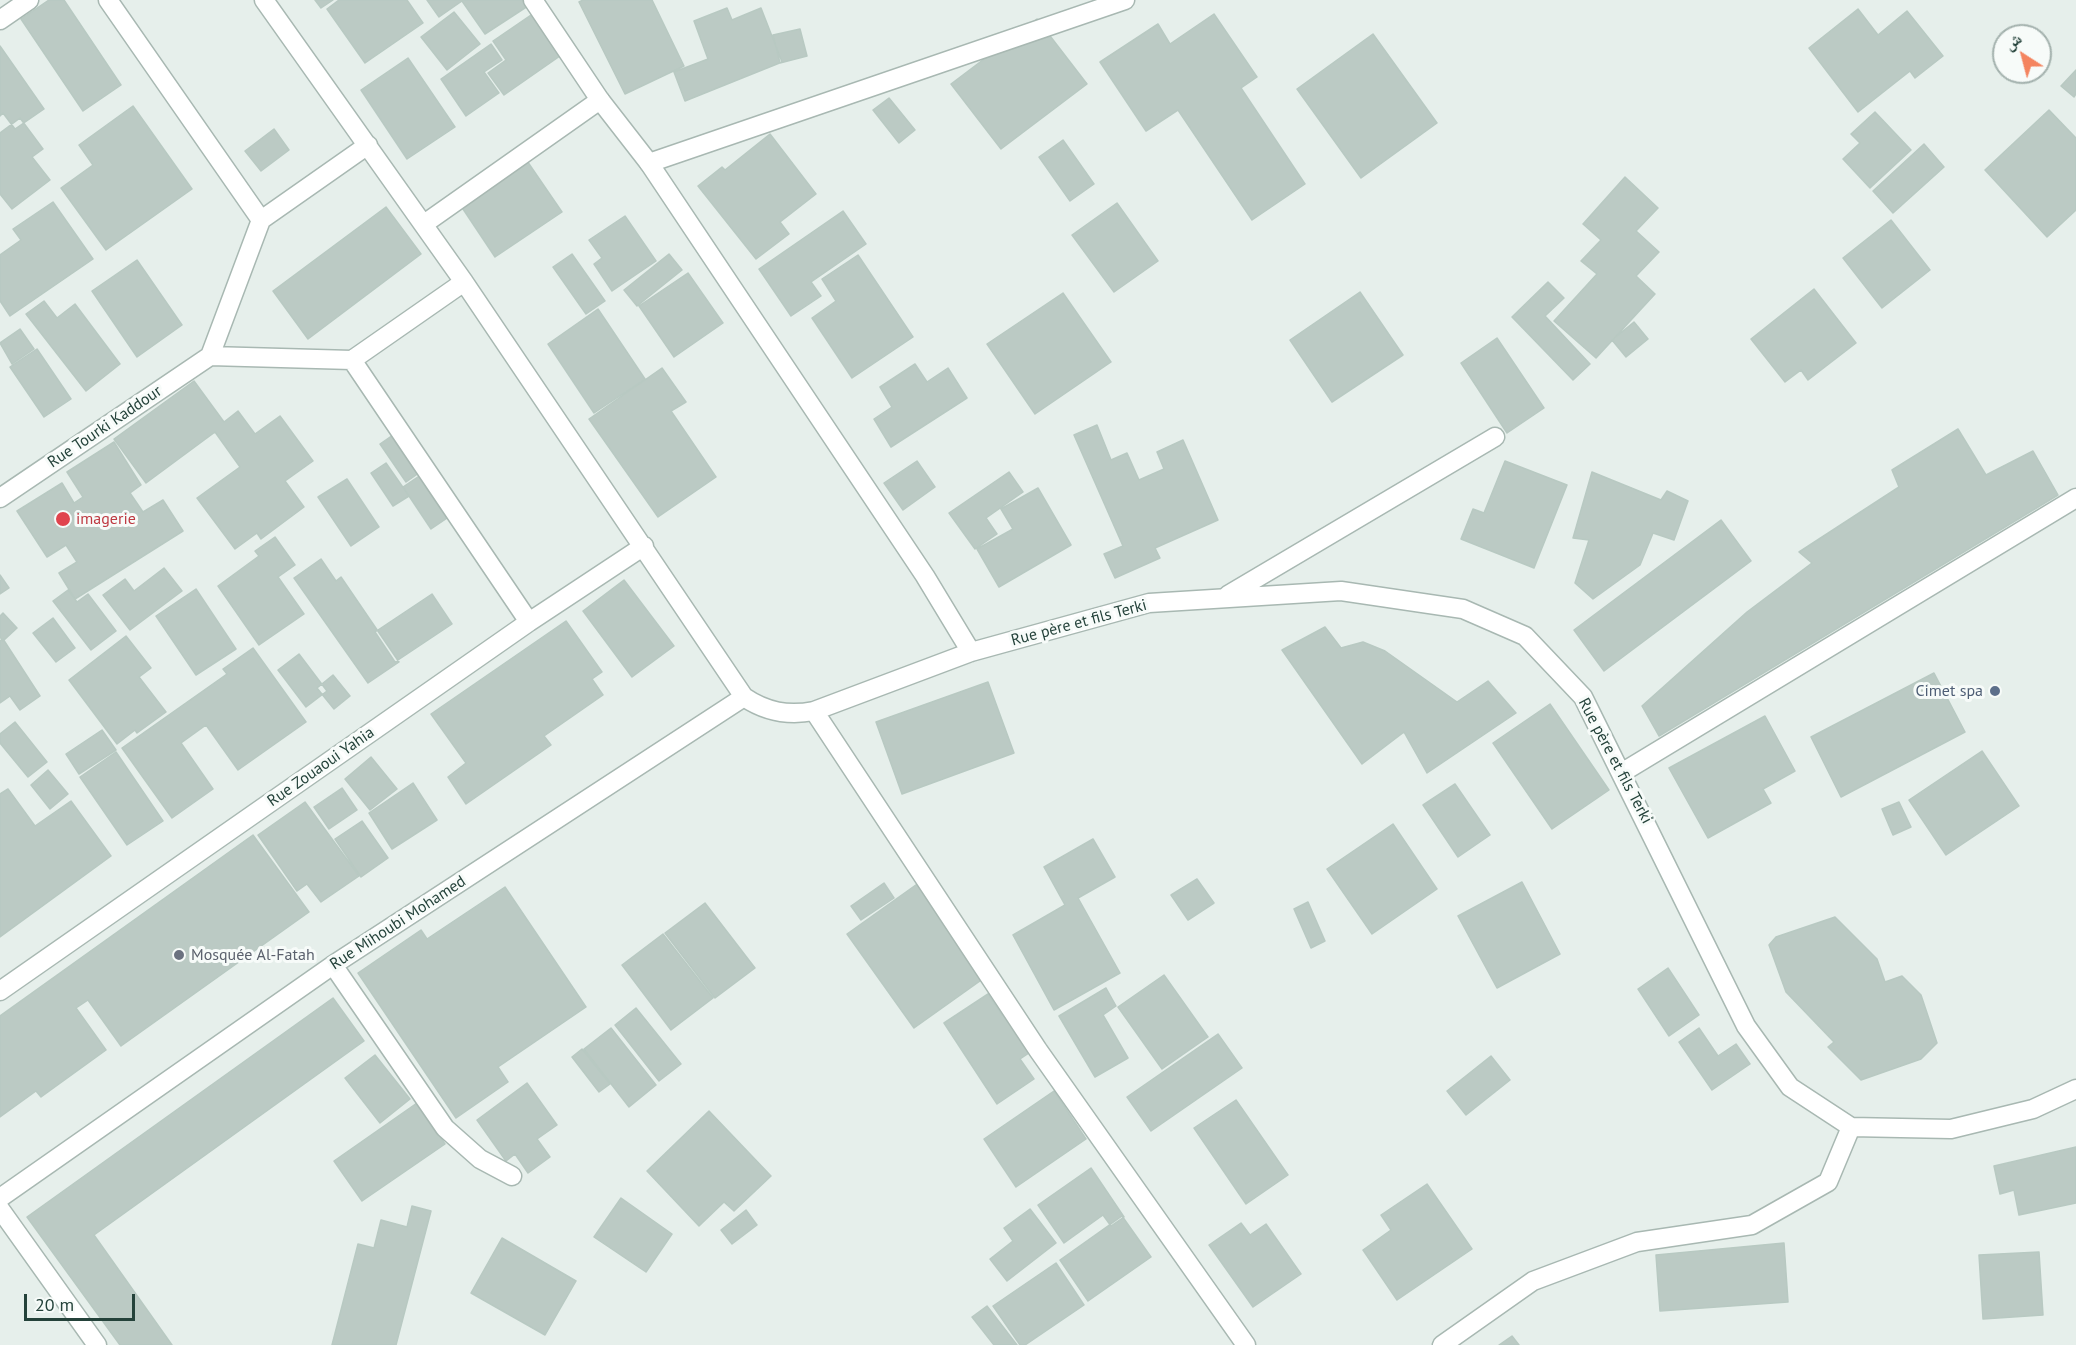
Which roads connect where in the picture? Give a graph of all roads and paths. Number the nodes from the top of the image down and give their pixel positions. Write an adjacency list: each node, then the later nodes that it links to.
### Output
1 (30, 0): 6 (street)
2 (108, 0): 10 (street)
3 (264, 0): 8 (street)
4 (533, 0): 7 (street)
5 (1125, 0): 9 (street)
6 (0, 20)
7 (600, 100): 9 (street); 11 (street)
8 (368, 146): 10 (street); 11 (street)
9 (649, 163): 21 (street)
10 (261, 220): 13 (street)
11 (424, 224): 12 (street)
12 (464, 282): 14 (street); 18 (street)
13 (210, 356): 14 (street); 16 (street, Rue Tourki Kaddour)
14 (352, 360): 20 (street)
15 (1495, 437): 19 (street)
16 (0, 498)
17 (2076, 498): 24 (street)
18 (644, 546): 20 (street, Rue Zouaoui Yahia); 22 (street)
19 (1224, 598): 21 (street, Rue père et fils Terki); 24 (street, Rue père et fils Terki)
20 (529, 622): 26 (street, Rue Zouaoui Yahia)
21 (971, 652): 23 (street, Rue père et fils Terki)
22 (744, 697): 23 (street, Rue père et fils Terki); 25 (street, Rue Mihoubi Mohamed)
23 (814, 711): 33 (street)
24 (1623, 772): 28 (street, Rue père et fils Terki)
25 (333, 965): 29 (street); 30 (street, Rue Mihoubi Mohamed)
26 (0, 991)
27 (2076, 1089): 28 (street)
28 (1851, 1127): 34 (street)
29 (512, 1176)
30 (0, 1198)
31 (0, 1209): 32 (street)
32 (97, 1345)
33 (1246, 1345)
34 (1442, 1345)

